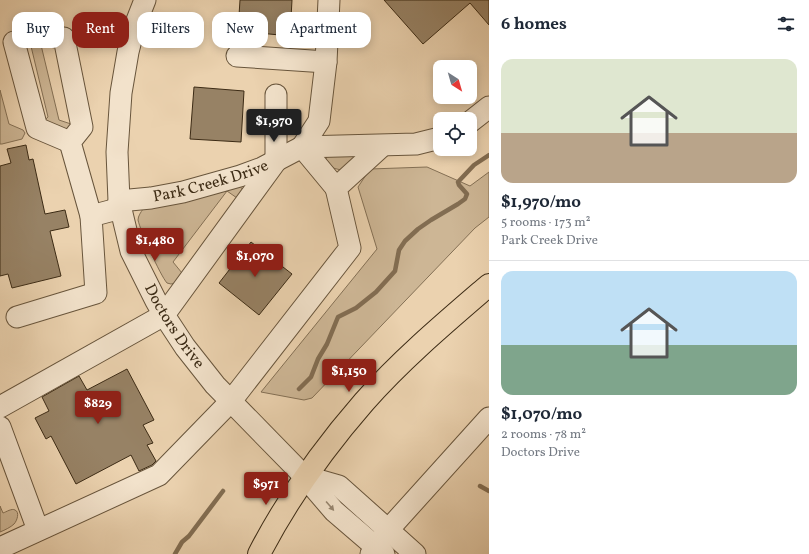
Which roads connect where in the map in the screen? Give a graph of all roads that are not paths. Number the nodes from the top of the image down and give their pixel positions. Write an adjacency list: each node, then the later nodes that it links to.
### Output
1 (145, 0): 16 (street, Doctors Drive)
2 (329, 0): 6 (street)
3 (64, 38): 11 (street)
4 (16, 48): 11 (street)
5 (238, 56): 6 (street)
6 (326, 62): 13 (street)
7 (276, 95): 14 (street)
8 (489, 107): 9 (street)
9 (477, 116)
10 (433, 140): 12 (street, Park Creek Drive)
11 (70, 142): 17 (street)
12 (382, 146): 13 (street, Park Creek Drive); 15 (street)
13 (302, 147): 14 (street, Park Creek Drive); 15 (street)
14 (276, 161): 16 (street, Park Creek Drive); 19 (street)
15 (336, 188): 21 (street)
16 (120, 205): 17 (street, Park Creek Drive); 19 (street, Doctors Drive)
17 (91, 216): 20 (street)
18 (489, 285): 25 (main road)
19 (164, 315): 21 (street, Doctors Drive); 22 (street)
20 (17, 317)
21 (231, 401): 25 (street, Doctors Drive); 26 (street)
22 (0, 407)
23 (489, 418): 27 (street)
24 (0, 427): 26 (street)
25 (304, 476): 27 (street, Doctors Drive); 29 (main road)
26 (38, 530): 28 (street)
27 (380, 546): 30 (street, Doctors Drive)
28 (0, 548)
29 (259, 554)
30 (414, 554)

